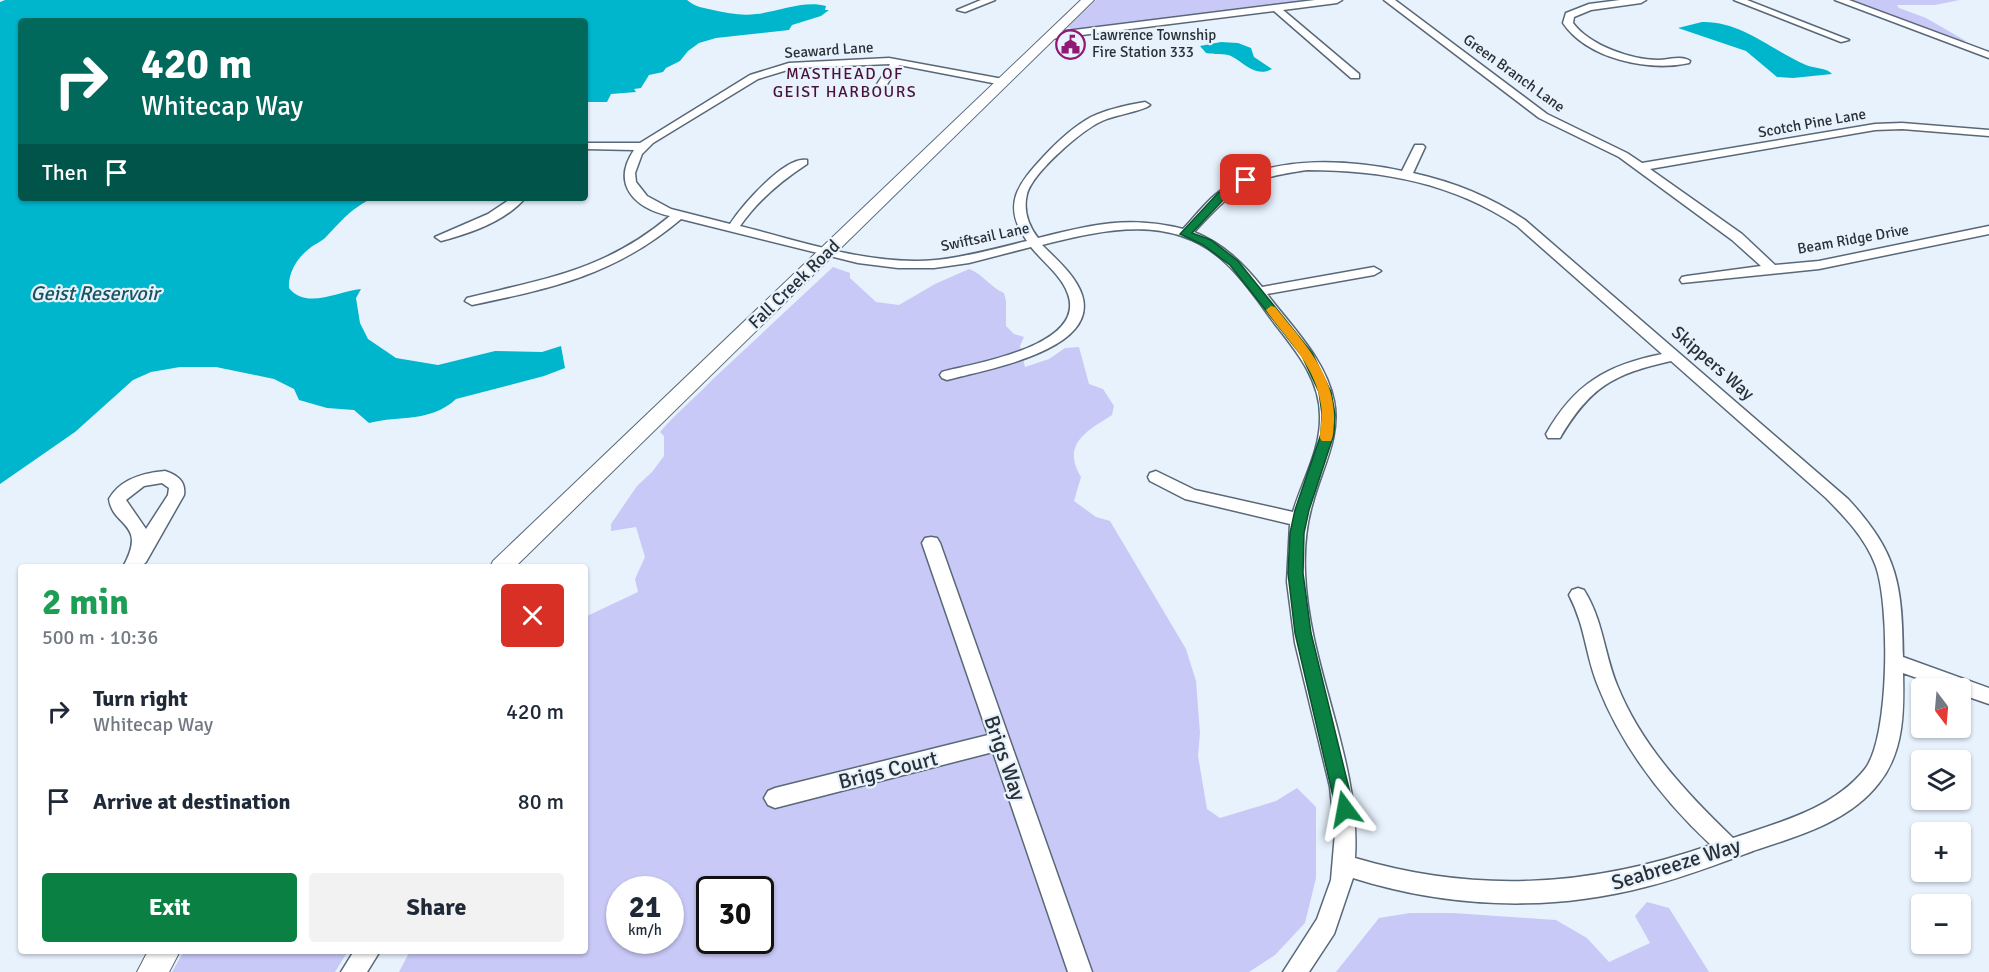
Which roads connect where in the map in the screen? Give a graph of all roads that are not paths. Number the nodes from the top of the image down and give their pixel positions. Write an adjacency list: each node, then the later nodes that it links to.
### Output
1 (990, 0): 9 (street)
2 (1088, 0): 10 (main road, Fall Creek Road)
3 (1337, 0): 8 (street)
4 (1389, 0): 24 (street, Green Branch Lane)
5 (1639, 0): 13 (street)
6 (1739, 0): 11 (street)
7 (1840, 0): 12 (street)
8 (1276, 8): 10 (street); 15 (street)
9 (962, 10)
10 (1050, 36): 16 (main road, Fall Creek Road)
11 (1844, 40)
12 (1989, 55)
13 (1684, 61)
14 (896, 62): 16 (street, Seaward Lane); 17 (street); 21 (street, Seaward Lane)
15 (1355, 76)
16 (1003, 82): 33 (main road, Fall Creek Road)
17 (878, 92)
18 (1145, 105): 32 (street)
19 (1989, 133): 24 (street, Scotch Pine Lane)
20 (588, 146): 21 (street)
21 (642, 147): 27 (street, Swiftsail Lane)
22 (1419, 147): 25 (street)
23 (803, 162): 28 (street)
24 (1641, 168): 34 (street, Green Branch Lane)
25 (1406, 176): 30 (street, Skippers Way); 39 (street, Skippers Way)
26 (516, 201): 31 (street)
27 (679, 215): 28 (street, Swiftsail Lane); 38 (street)
28 (733, 228): 33 (street, Swiftsail Lane)
29 (1989, 230): 34 (street, Beam Ridge Drive)
30 (1185, 234): 32 (street, Swiftsail Lane); 37 (street, Swiftsail Lane)
31 (441, 237)
32 (1034, 243): 33 (street, Swiftsail Lane); 40 (street)
33 (828, 251): 46 (main road, Fall Creek Road)
34 (1771, 268): 36 (street, Beam Ridge Drive)
35 (1374, 272): 37 (street)
36 (1687, 280)
37 (1258, 292): 43 (street, Swiftsail Lane)
38 (472, 301)
39 (1674, 356): 41 (street); 48 (street, Skippers Way)
40 (947, 375)
41 (1554, 434)
42 (1156, 477): 43 (street)
43 (1300, 520): 53 (street, Swiftsail Lane)
44 (931, 543): 50 (street, Brigs Way)
45 (136, 562): 45 (street)
46 (504, 564)
47 (1578, 595): 52 (street)
48 (1893, 662): 49 (street); 52 (street, Seabreeze Way)
49 (1989, 696)
50 (1000, 741): 51 (street, Brigs Court); 58 (street, Brigs Way)
51 (775, 798)
52 (1730, 849): 53 (street, Seabreeze Way)
53 (1344, 865): 59 (street, Swiftsail Lane)
54 (163, 954): 56 (main road)
55 (366, 954): 57 (street)
56 (152, 972)
57 (353, 972)
58 (1080, 972)
59 (1295, 972)

